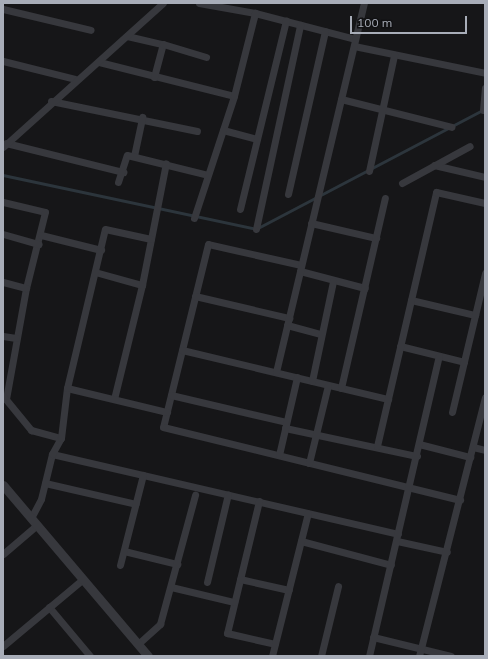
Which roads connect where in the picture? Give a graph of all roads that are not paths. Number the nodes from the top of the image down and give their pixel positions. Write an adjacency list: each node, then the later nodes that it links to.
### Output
1 (163, 3): 10 (street)
2 (199, 3): 5 (street)
3 (364, 3): 11 (street)
4 (3, 9): 8 (street)
5 (255, 13): 6 (street); 21 (street)
6 (286, 21): 7 (street); 30 (street)
7 (300, 24): 9 (street); 49 (street)
8 (91, 30)
9 (325, 31): 11 (street); 42 (street)
10 (127, 36): 12 (street); 16 (street)
11 (354, 43): 13 (street); 22 (street)
12 (163, 44): 14 (street); 18 (street)
13 (394, 54): 17 (street); 24 (street)
14 (206, 57)
15 (3, 62): 19 (street)
16 (99, 62): 18 (street); 19 (street)
17 (485, 73)
18 (154, 77): 21 (street)
19 (75, 79): 23 (street)
20 (485, 88): 25 (street)
21 (234, 96): 28 (street)
22 (341, 99): 24 (street); 48 (street)
23 (51, 101): 26 (street); 31 (street)
24 (382, 109): 27 (street); 36 (street)
25 (483, 110)
26 (142, 118): 29 (street); 33 (street)
27 (452, 127)
28 (223, 130): 30 (street); 38 (street)
29 (197, 131)
30 (257, 139): 46 (street)
31 (5, 145): 37 (street)
32 (470, 146): 35 (street)
33 (134, 156): 34 (street); 37 (street)
34 (166, 163): 38 (street); 53 (street)
35 (434, 165): 39 (street); 41 (street)
36 (369, 171)
37 (123, 172): 40 (street)
38 (208, 175): 47 (street)
39 (485, 177)
40 (118, 182)
41 (402, 184)
42 (288, 194)
43 (385, 198): 52 (street)
44 (3, 202): 51 (street)
45 (485, 203): 66 (street)
46 (240, 209)
47 (194, 218)
48 (311, 223): 52 (street); 56 (street)
49 (256, 229)
50 (3, 234): 54 (street)
51 (41, 235): 54 (street); 55 (street)
52 (376, 238): 64 (street)
53 (151, 239): 55 (street); 61 (street)
54 (39, 244): 63 (street)
55 (100, 250): 57 (street)
56 (301, 268): 59 (street); 65 (street); 68 (street)
57 (95, 272): 61 (street); 80 (street)
58 (485, 273): 62 (street)
59 (333, 281): 64 (street); 69 (street)
60 (3, 282): 63 (street)
61 (142, 285): 85 (street)
62 (484, 286): 67 (street)
63 (26, 288): 71 (street)
64 (365, 288): 81 (street)
65 (195, 296): 68 (street); 73 (street)
66 (410, 300): 67 (street); 72 (street)
67 (475, 315): 75 (street)
68 (288, 322): 69 (street); 76 (street)
69 (320, 334): 78 (street)
70 (3, 336): 71 (street)
71 (16, 338): 84 (street)
72 (400, 346): 74 (street); 86 (street)
73 (182, 350): 76 (street); 82 (street)
74 (439, 356): 75 (street); 92 (street)
75 (464, 362): 88 (street)
76 (276, 372): 77 (street)
77 (297, 377): 78 (street); 89 (street)
78 (312, 381): 79 (street)
79 (328, 385): 81 (street); 90 (street)
80 (67, 388): 85 (street); 91 (street)
81 (341, 388): 86 (street)
82 (171, 395): 87 (street); 89 (street)
83 (485, 397): 94 (street)
84 (4, 398): 91 (street)
85 (114, 399): 87 (street)
86 (388, 399): 93 (street)
87 (167, 412): 97 (street)
88 (452, 412)
89 (286, 425): 90 (street); 97 (street)
90 (317, 432): 93 (street); 100 (street)
91 (61, 438): 96 (street)
92 (419, 444): 98 (street); 99 (street)
93 (377, 446): 98 (street)
94 (473, 447): 95 (street); 99 (street)
95 (485, 450)
96 (52, 454): 101 (street); 102 (street)
97 (279, 455): 100 (street)
98 (417, 456): 104 (street)
99 (470, 457): 107 (street)
100 (309, 462): 104 (street)
101 (143, 475): 105 (street); 109 (street)
102 (44, 484): 109 (street); 111 (street)
103 (3, 485): 111 (street)
104 (410, 487): 107 (street); 112 (street)
105 (228, 494): 108 (street); 123 (street)
106 (196, 495): 118 (street)
107 (460, 500): 116 (street)
108 (259, 502): 110 (street); 122 (street)
109 (136, 504): 115 (street)
110 (308, 513): 112 (street); 113 (street)
111 (34, 521): 117 (street); 121 (street)
112 (398, 534): 114 (street)
113 (301, 541): 120 (street); 126 (street)
114 (397, 542): 116 (street); 120 (street)
115 (124, 551): 118 (street); 119 (street)
116 (446, 552): 133 (street)
117 (3, 554)
118 (177, 564): 125 (street)
119 (120, 565)
120 (391, 565): 129 (street)
121 (83, 579): 128 (street); 130 (street)
122 (240, 579): 126 (street); 127 (street)
123 (207, 582)
124 (338, 586): 137 (street)
125 (171, 587): 127 (street); 130 (street)
126 (289, 590): 131 (street)
127 (234, 602): 131 (street)
128 (49, 607): 132 (street); 134 (street)
129 (373, 637): 133 (street); 138 (street)
130 (138, 644): 135 (street)
131 (275, 644): 136 (street)
132 (3, 646)
133 (420, 652): 139 (street)
134 (90, 656)
135 (148, 656)
136 (272, 656)
137 (321, 656)
138 (369, 656)
139 (451, 656)

